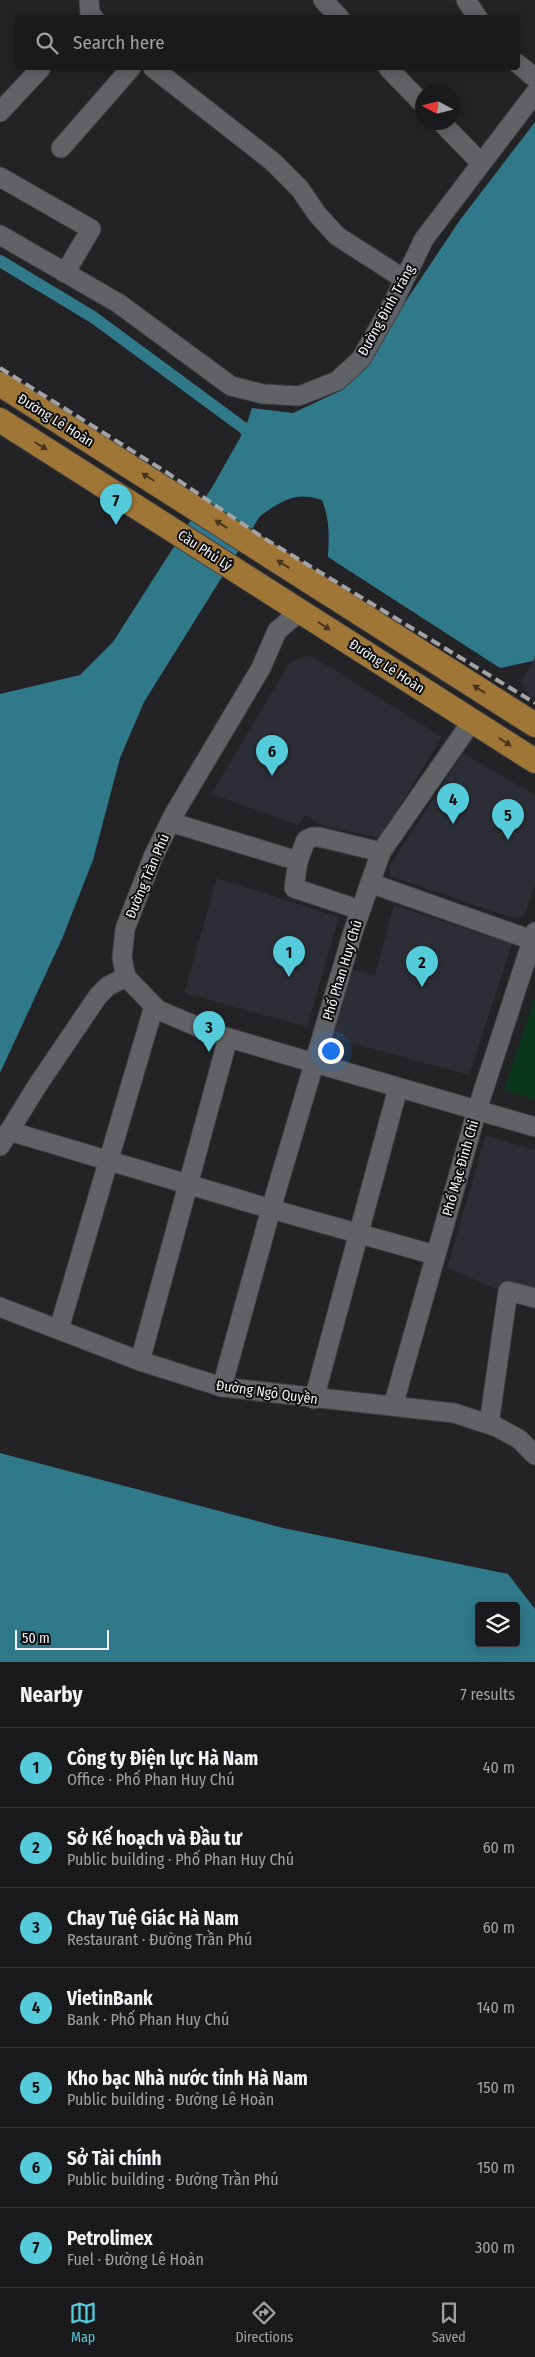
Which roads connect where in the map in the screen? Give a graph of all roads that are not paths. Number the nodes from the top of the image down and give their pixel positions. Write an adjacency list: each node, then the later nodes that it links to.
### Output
1 (322, 0): 3 (street)
2 (466, 0): 4 (street)
3 (337, 15)
4 (476, 15)
5 (520, 66): 10 (street)
6 (39, 70): 13 (street)
7 (129, 70): 15 (street)
8 (156, 70): 20 (street)
9 (390, 70): 12 (street)
10 (535, 78)
11 (535, 93): 16 (street, Đường Đinh Tráng)
12 (415, 96)
13 (0, 112)
14 (449, 130): 16 (street)
15 (61, 148)
16 (481, 164): 20 (street, Đường Đinh Tráng)
17 (0, 177): 19 (street)
18 (0, 235): 19 (street, Đường Đinh Tráng)
19 (65, 273): 20 (street, Đường Đinh Tráng)
20 (404, 279)
21 (0, 384): 24 (main road, Đường Lê Hoàn, one-way to 21)
22 (0, 420): 23 (main road, Cầu Phủ Lý, one-way to 23)
23 (238, 572): 25 (main road, Đường Lê Hoàn)
24 (317, 586): 25 (main road); 27 (main road, one-way to 24)
25 (300, 611): 26 (main road, Đường Lê Hoàn, one-way to 26); 29 (street, Đường Trần Phú)
26 (472, 721): 28 (main road, Đường Lê Hoàn, one-way to 28); 30 (street, Phố Phan Huy Chú)
27 (535, 725)
28 (535, 761)
29 (170, 822): 31 (street); 35 (street, Đường Trần Phú)
30 (381, 852): 31 (street); 32 (street, Phố Phan Huy Chú)
31 (298, 861): 33 (street)
32 (370, 883): 33 (street, Phố Phan Huy Chú); 34 (street)
33 (360, 910): 38 (street, Phố Phan Huy Chú)
34 (534, 936): 40 (street, Phố Mạc Đĩnh Chi)
35 (126, 977): 36 (street); 42 (street)
36 (154, 1006): 37 (street); 43 (street)
37 (228, 1038): 38 (street); 44 (street)
38 (314, 1064): 39 (street); 45 (street, Phố Phan Huy Chú)
39 (398, 1088): 40 (street); 46 (street)
40 (477, 1110): 41 (street); 47 (street, Phố Mạc Đĩnh Chi)
41 (535, 1127)
42 (5, 1138): 43 (street)
43 (109, 1161): 44 (street); 50 (street)
44 (188, 1184): 45 (street); 51 (street)
45 (271, 1209): 46 (street); 52 (street, Phố Phan Huy Chú)
46 (359, 1233): 47 (street); 53 (street)
47 (435, 1255): 54 (street, Phố Mạc Đĩnh Chi)
48 (535, 1298): 55 (street)
49 (0, 1307): 50 (street, Đường Ngô Quyền)
50 (59, 1329): 51 (street, Đường Ngô Quyền)
51 (140, 1361): 52 (street, Đường Ngô Quyền)
52 (222, 1387): 53 (street, Đường Ngô Quyền)
53 (314, 1399): 54 (street, Đường Ngô Quyền)
54 (392, 1406): 55 (street, Đường Ngô Quyền)
55 (489, 1424): 56 (street, Đường Ngô Quyền)
56 (535, 1455)

